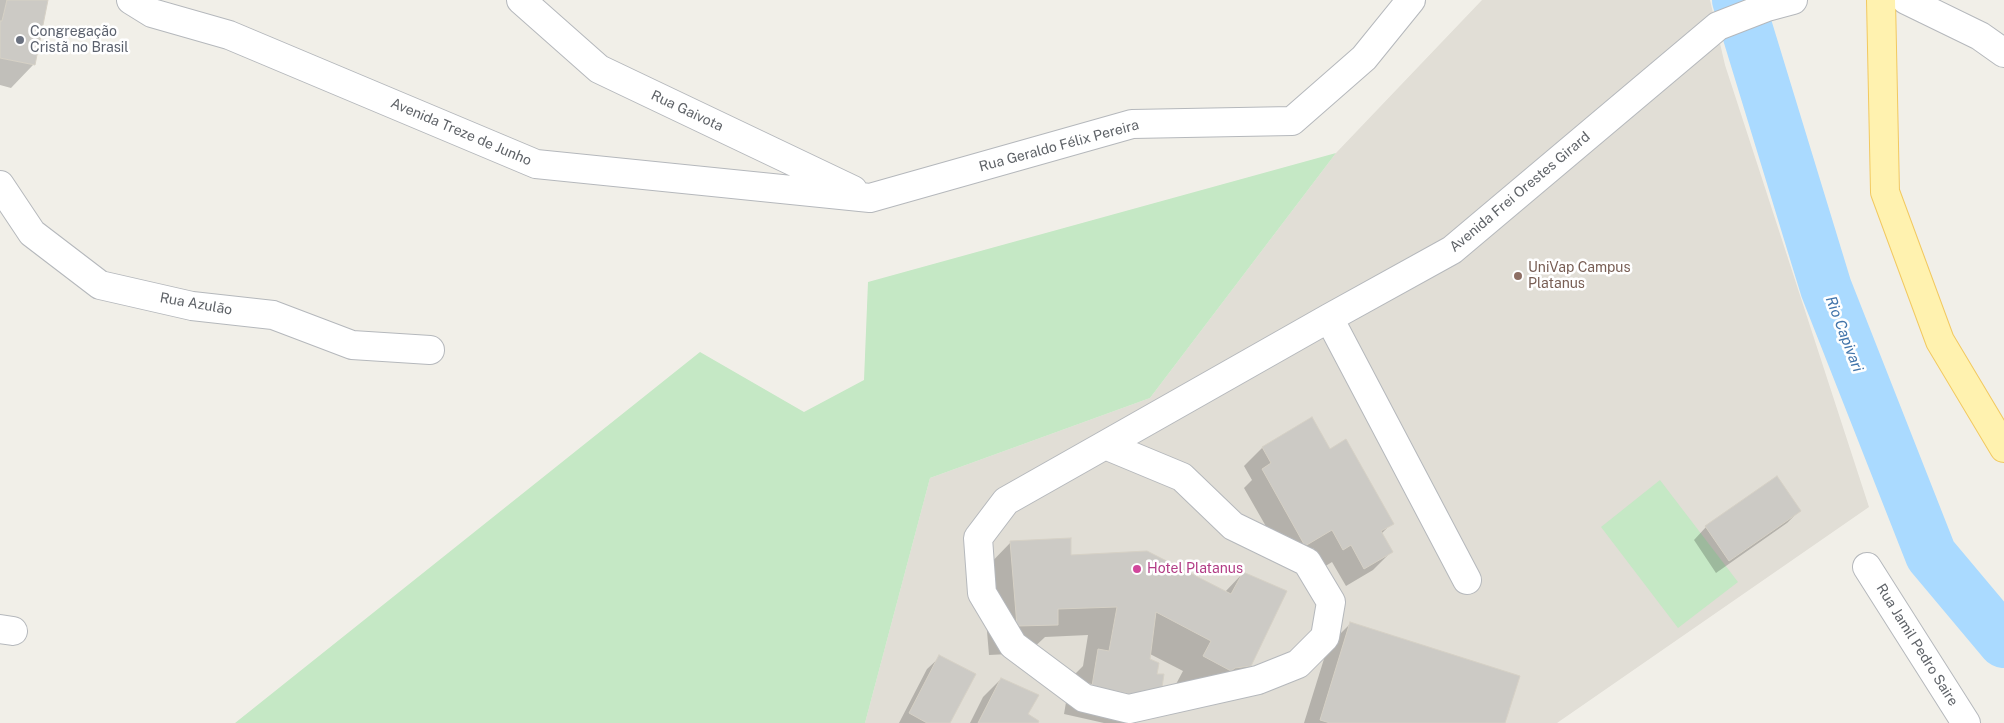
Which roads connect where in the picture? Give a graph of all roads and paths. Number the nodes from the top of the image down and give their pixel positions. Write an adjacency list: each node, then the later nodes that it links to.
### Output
1 (131, 0): 9 (street, Avenida Treze de Junho)
2 (521, 0): 9 (street, Rua Gaivota)
3 (1411, 0): 9 (street, Rua Geraldo Félix Pereira)
4 (1793, 0): 10 (street, Avenida Frei Orestes Girard)
5 (1881, 0): 13 (main road)
6 (1906, 0): 7 (street)
7 (2004, 53)
8 (0, 185): 11 (street, Rua Azulão)
9 (870, 198)
10 (1329, 318): 12 (street, Avenida Frei Orestes Girard); 15 (street)
11 (430, 350)
12 (1105, 445): 12 (street, Avenida Frei Orestes Girard)
13 (2004, 448)
14 (1868, 567): 16 (street, Rua Jamil Pedro Saire)
15 (1467, 580)
16 (1966, 723)

